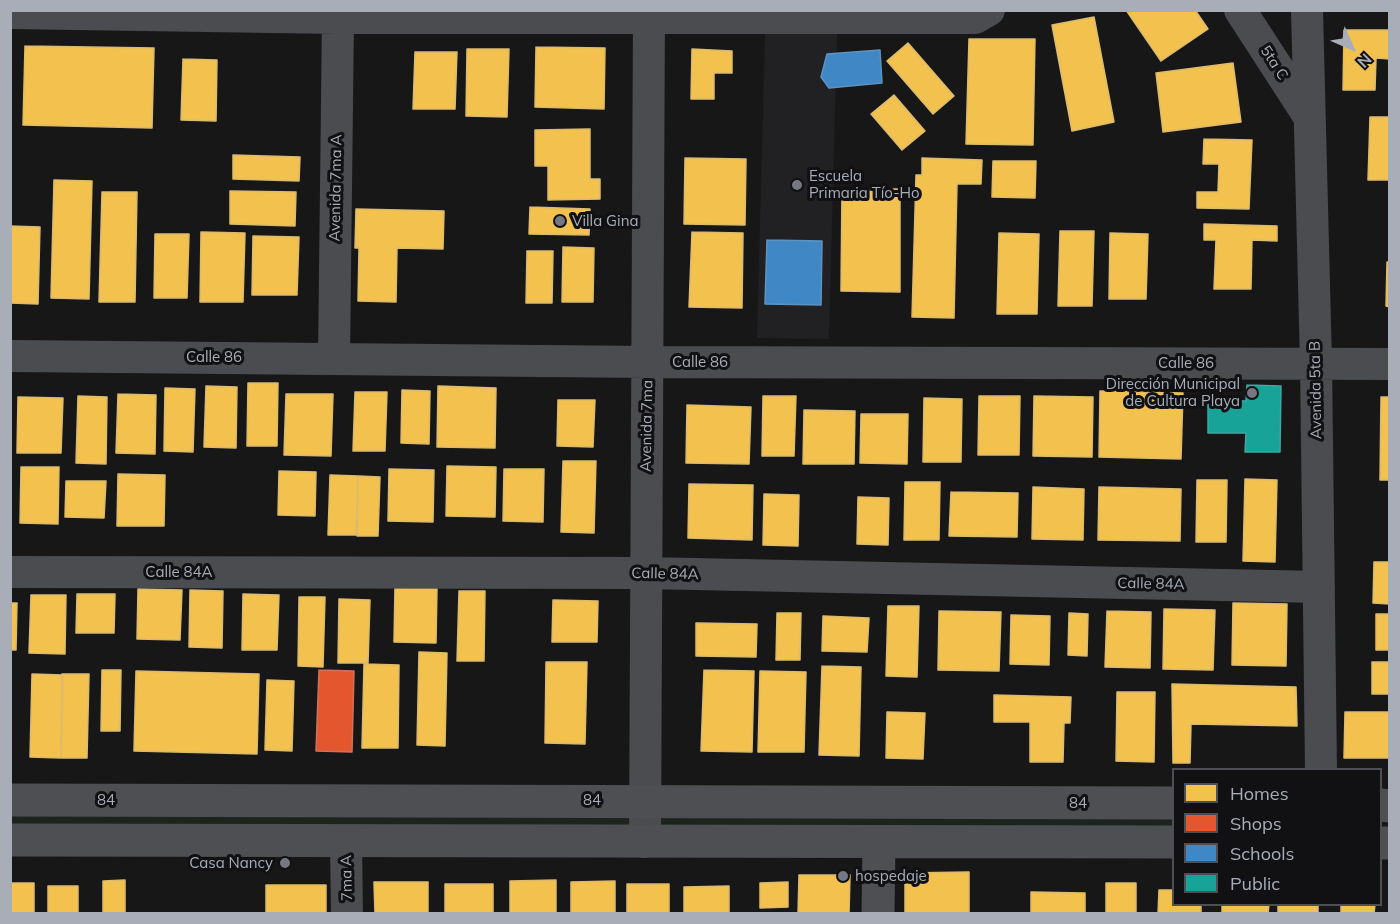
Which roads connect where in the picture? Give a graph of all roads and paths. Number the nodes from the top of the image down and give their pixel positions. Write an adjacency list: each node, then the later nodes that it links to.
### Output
1 (989, 10): 5 (street)
2 (1240, 10): 7 (street, 5ta C)
3 (1307, 10): 7 (street, Avenida 5ta B)
4 (10, 13): 6 (street)
5 (649, 14): 6 (street); 10 (street, Avenida 7ma)
6 (338, 18): 9 (street, Avenida 7ma A)
7 (1308, 116): 11 (street, Avenida 5ta B)
8 (10, 356): 9 (street, Calle 86)
9 (334, 357): 10 (street, Calle 86)
10 (648, 362): 11 (street, Calle 86); 14 (street, Avenida 7ma)
11 (1316, 363): 12 (street, Calle 86); 15 (street, Avenida 5ta B)
12 (1389, 364)
13 (10, 572): 14 (street, Calle 84A)
14 (646, 573): 15 (street, Calle 84A); 18 (street, Avenida 7ma)
15 (1319, 587): 16 (street, Avenida 5ta B)
16 (1321, 768)
17 (10, 800): 18 (main road, 84)
18 (644, 800): 19 (main road, 84); 22 (street, Avenida 7ma)
19 (1172, 804)
20 (10, 840): 21 (main road)
21 (346, 842): 22 (main road); 25 (street, 7ma A)
22 (645, 842): 24 (main road)
23 (1172, 842): 24 (main road)
24 (879, 843): 26 (main road)
25 (347, 914)
26 (878, 914)

